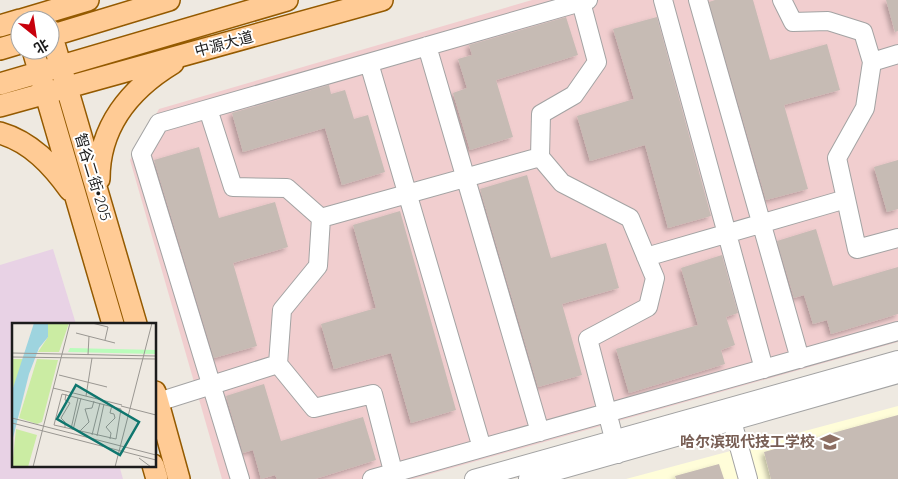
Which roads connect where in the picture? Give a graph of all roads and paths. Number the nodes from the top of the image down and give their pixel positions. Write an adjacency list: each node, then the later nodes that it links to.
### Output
1 (88, 0): 9 (main road)
2 (169, 0): 10 (main road)
3 (287, 0): 18 (main road, 中源大道)
4 (382, 0): 12 (main road, 中源大道)
5 (663, 0): 32 (street)
6 (698, 0): 31 (street)
7 (782, 0): 16 (street)
8 (584, 1): 11 (street); 24 (street)
9 (60, 15)
10 (60, 20)
11 (427, 46): 17 (street); 25 (street)
12 (190, 53): 18 (main road, 中源大道); 26 (main road)
13 (898, 54): 16 (street)
14 (36, 60): 19 (main road, 智谷二街•205)
15 (59, 60): 18 (main road, 智谷二街•205)
16 (872, 62): 28 (street)
17 (369, 63): 22 (street); 27 (street)
18 (63, 76): 19 (main road, 中源大道); 26 (main road, 智谷二街•205)
19 (42, 83): 20 (main road, 中源大道); 21 (main road); 29 (main road, 智谷二街•205)
20 (0, 84)
21 (0, 106)
22 (208, 109): 30 (street); 43 (street)
23 (0, 133): 29 (main road)
24 (540, 157): 25 (street); 34 (street)
25 (465, 178): 27 (street); 47 (street)
26 (98, 194): 36 (main road, 智谷二街•205)
27 (408, 194): 30 (street); 49 (street)
28 (846, 199): 31 (street); 33 (street)
29 (78, 202): 35 (main road, 智谷二街•205)
30 (321, 218): 40 (street)
31 (761, 223): 32 (street); 38 (street)
32 (727, 233): 34 (street); 41 (street)
33 (898, 238)
34 (646, 257): 45 (street)
35 (113, 323)
36 (136, 323)
37 (898, 331): 38 (street)
38 (800, 359): 41 (street)
39 (898, 360): 48 (street)
40 (278, 364): 43 (street); 51 (street)
41 (764, 369): 45 (street)
42 (898, 374): 46 (street)
43 (211, 385): 44 (street); 54 (street)
44 (156, 397): 53 (main road)
45 (607, 413): 47 (street); 48 (street)
46 (732, 421): 48 (street); 58 (street)
47 (540, 432): 49 (street)
48 (616, 447): 56 (street); 57 (street)
49 (482, 448): 51 (street)
50 (153, 466): 52 (main road)
51 (394, 476): 55 (street)
52 (157, 479)
53 (179, 479)
54 (240, 479)
55 (372, 479)
56 (474, 479)
57 (528, 479)
58 (748, 479)

